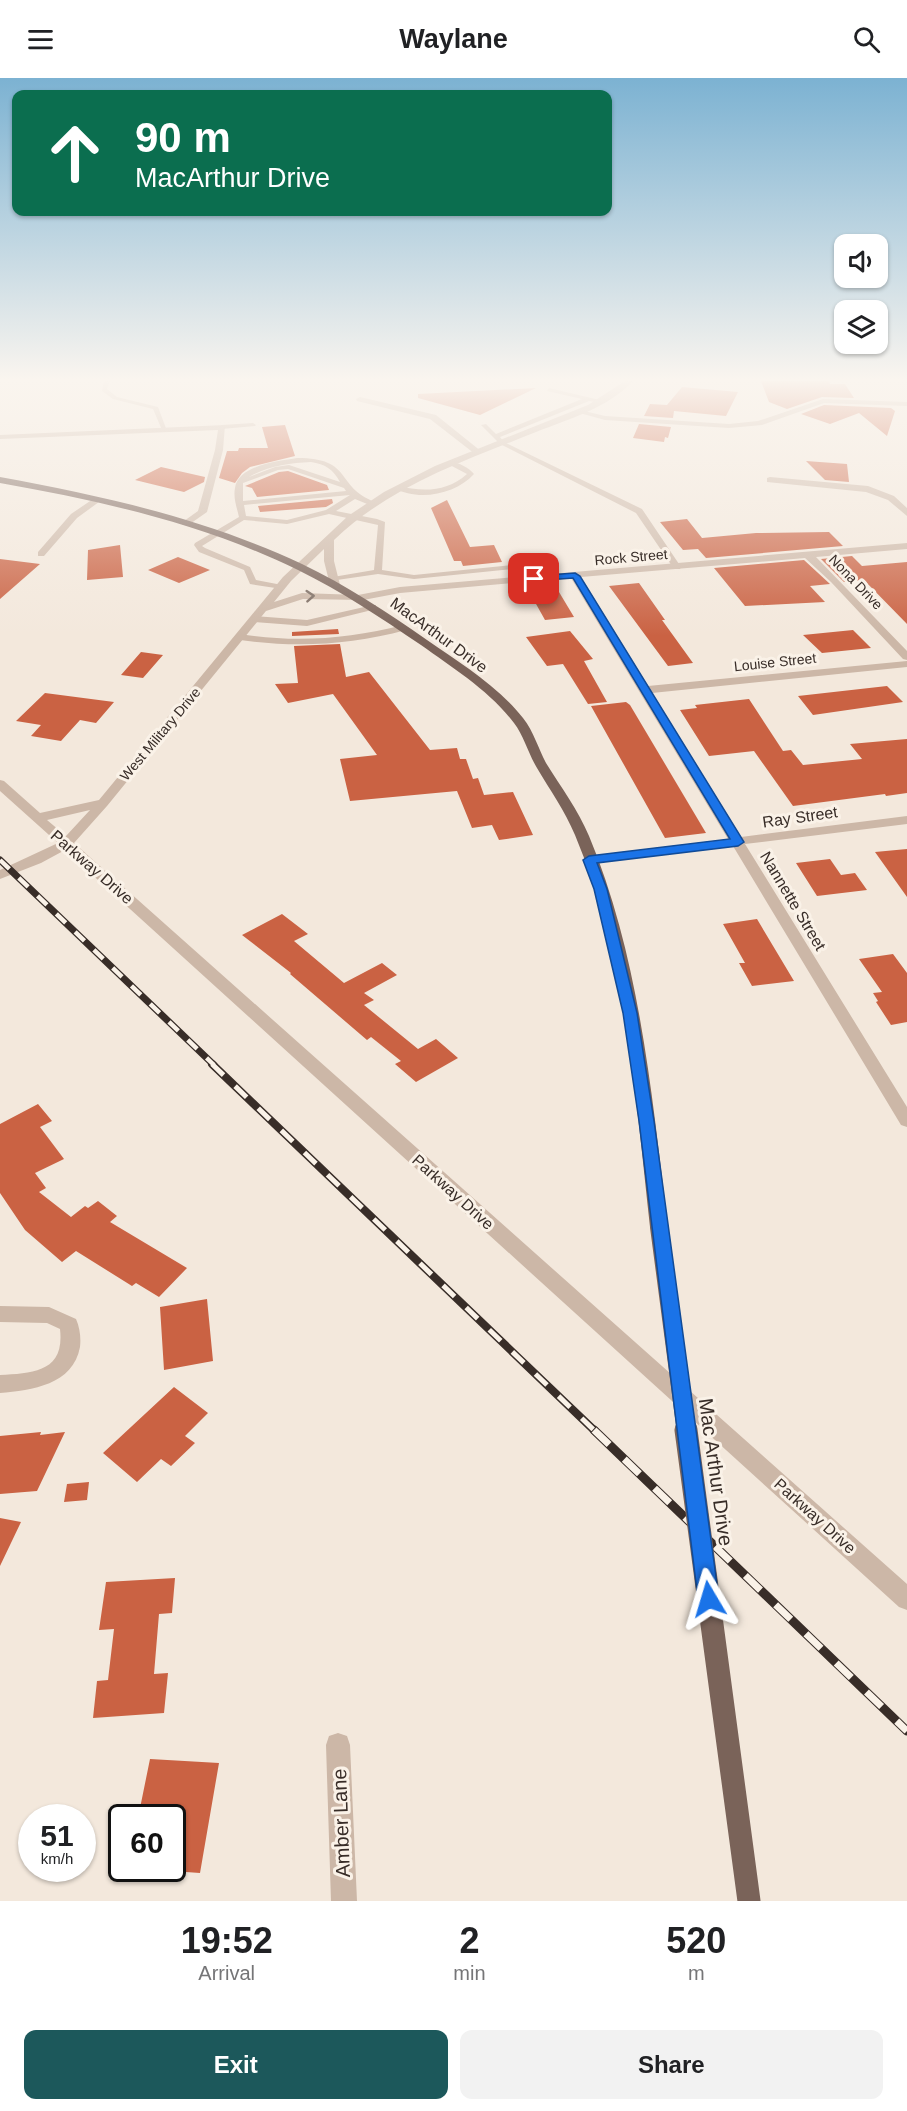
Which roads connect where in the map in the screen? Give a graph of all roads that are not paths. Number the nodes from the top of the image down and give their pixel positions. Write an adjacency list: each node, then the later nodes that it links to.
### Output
1 (215, 466): 20 (street)
2 (259, 466): 9 (lane)
3 (332, 466): 10 (lane)
4 (444, 466): 11 (street, West Military Drive)
5 (458, 466): 11 (lane)
6 (550, 466): 27 (lane)
7 (0, 480): 13 (main road, MacArthur Drive)
8 (770, 480): 17 (street)
9 (239, 484): 10 (lane); 14 (lane)
10 (346, 486): 12 (lane)
11 (398, 488): 15 (street, West Military Drive)
12 (352, 495): 14 (lane); 15 (lane); 16 (lane)
13 (99, 499): 20 (main road, MacArthur Drive); 24 (lane)
14 (240, 503): 18 (lane)
15 (372, 504): 19 (street, West Military Drive)
16 (329, 512): 18 (lane); 19 (lane)
17 (907, 513)
18 (243, 518): 21 (lane)
19 (351, 518): 22 (street, West Military Drive); 28 (lane)
20 (187, 523): 21 (main road, MacArthur Drive)
21 (219, 533): 26 (main road, MacArthur Drive); 32 (lane)
22 (329, 540): 26 (street, West Military Drive); 31 (street)
23 (907, 546): 25 (street, Rock Street)
24 (41, 554)
25 (808, 555): 27 (street, Rock Street); 41 (street, Nona Drive)
26 (300, 566): 31 (main road, MacArthur Drive); 32 (street, West Military Drive)
27 (677, 567): 29 (street, Rock Street)
28 (378, 572): 30 (lane); 31 (lane)
29 (575, 576): 30 (street, Rock Street); 43 (street, Nannette Street)
30 (527, 579): 33 (street, Rock Street)
31 (334, 582): 33 (main road, MacArthur Drive)
32 (279, 587): 35 (street, West Military Drive)
33 (358, 598): 34 (main road, MacArthur Drive); 35 (street, Rock Street, one-way to 33)
34 (373, 607): 37 (lane); 39 (main road, MacArthur Drive)
35 (262, 609): 36 (street, West Military Drive)
36 (254, 619): 37 (lane); 40 (street, West Military Drive)
37 (325, 620): 38 (lane)
38 (340, 627)
39 (404, 628): 40 (lane); 50 (main road, MacArthur Drive)
40 (240, 637): 45 (street, West Military Drive)
41 (907, 657)
42 (907, 664): 43 (street, Louise Street)
43 (645, 690): 48 (street, Nannette Street)
44 (0, 784): 46 (street, Parkway Drive)
45 (103, 803): 46 (street); 49 (street, West Military Drive)
46 (35, 817): 49 (street, Parkway Drive)
47 (907, 820): 48 (street, Ray Street)
48 (738, 842): 50 (street, Ray Street); 52 (street, Nannette Street)
49 (66, 844): 51 (street, West Military Drive); 56 (street, Parkway Drive)
50 (589, 860): 53 (main road, MacArthur Drive)
51 (0, 875)
52 (907, 1120)
53 (659, 1227): 59 (main road, Mac Arthur Drive, bridge)
54 (0, 1314): 55 (street)
55 (0, 1384)
56 (907, 1599)
57 (338, 1745): 58 (street, Amber Lane)
58 (344, 1901)
59 (749, 1901)

